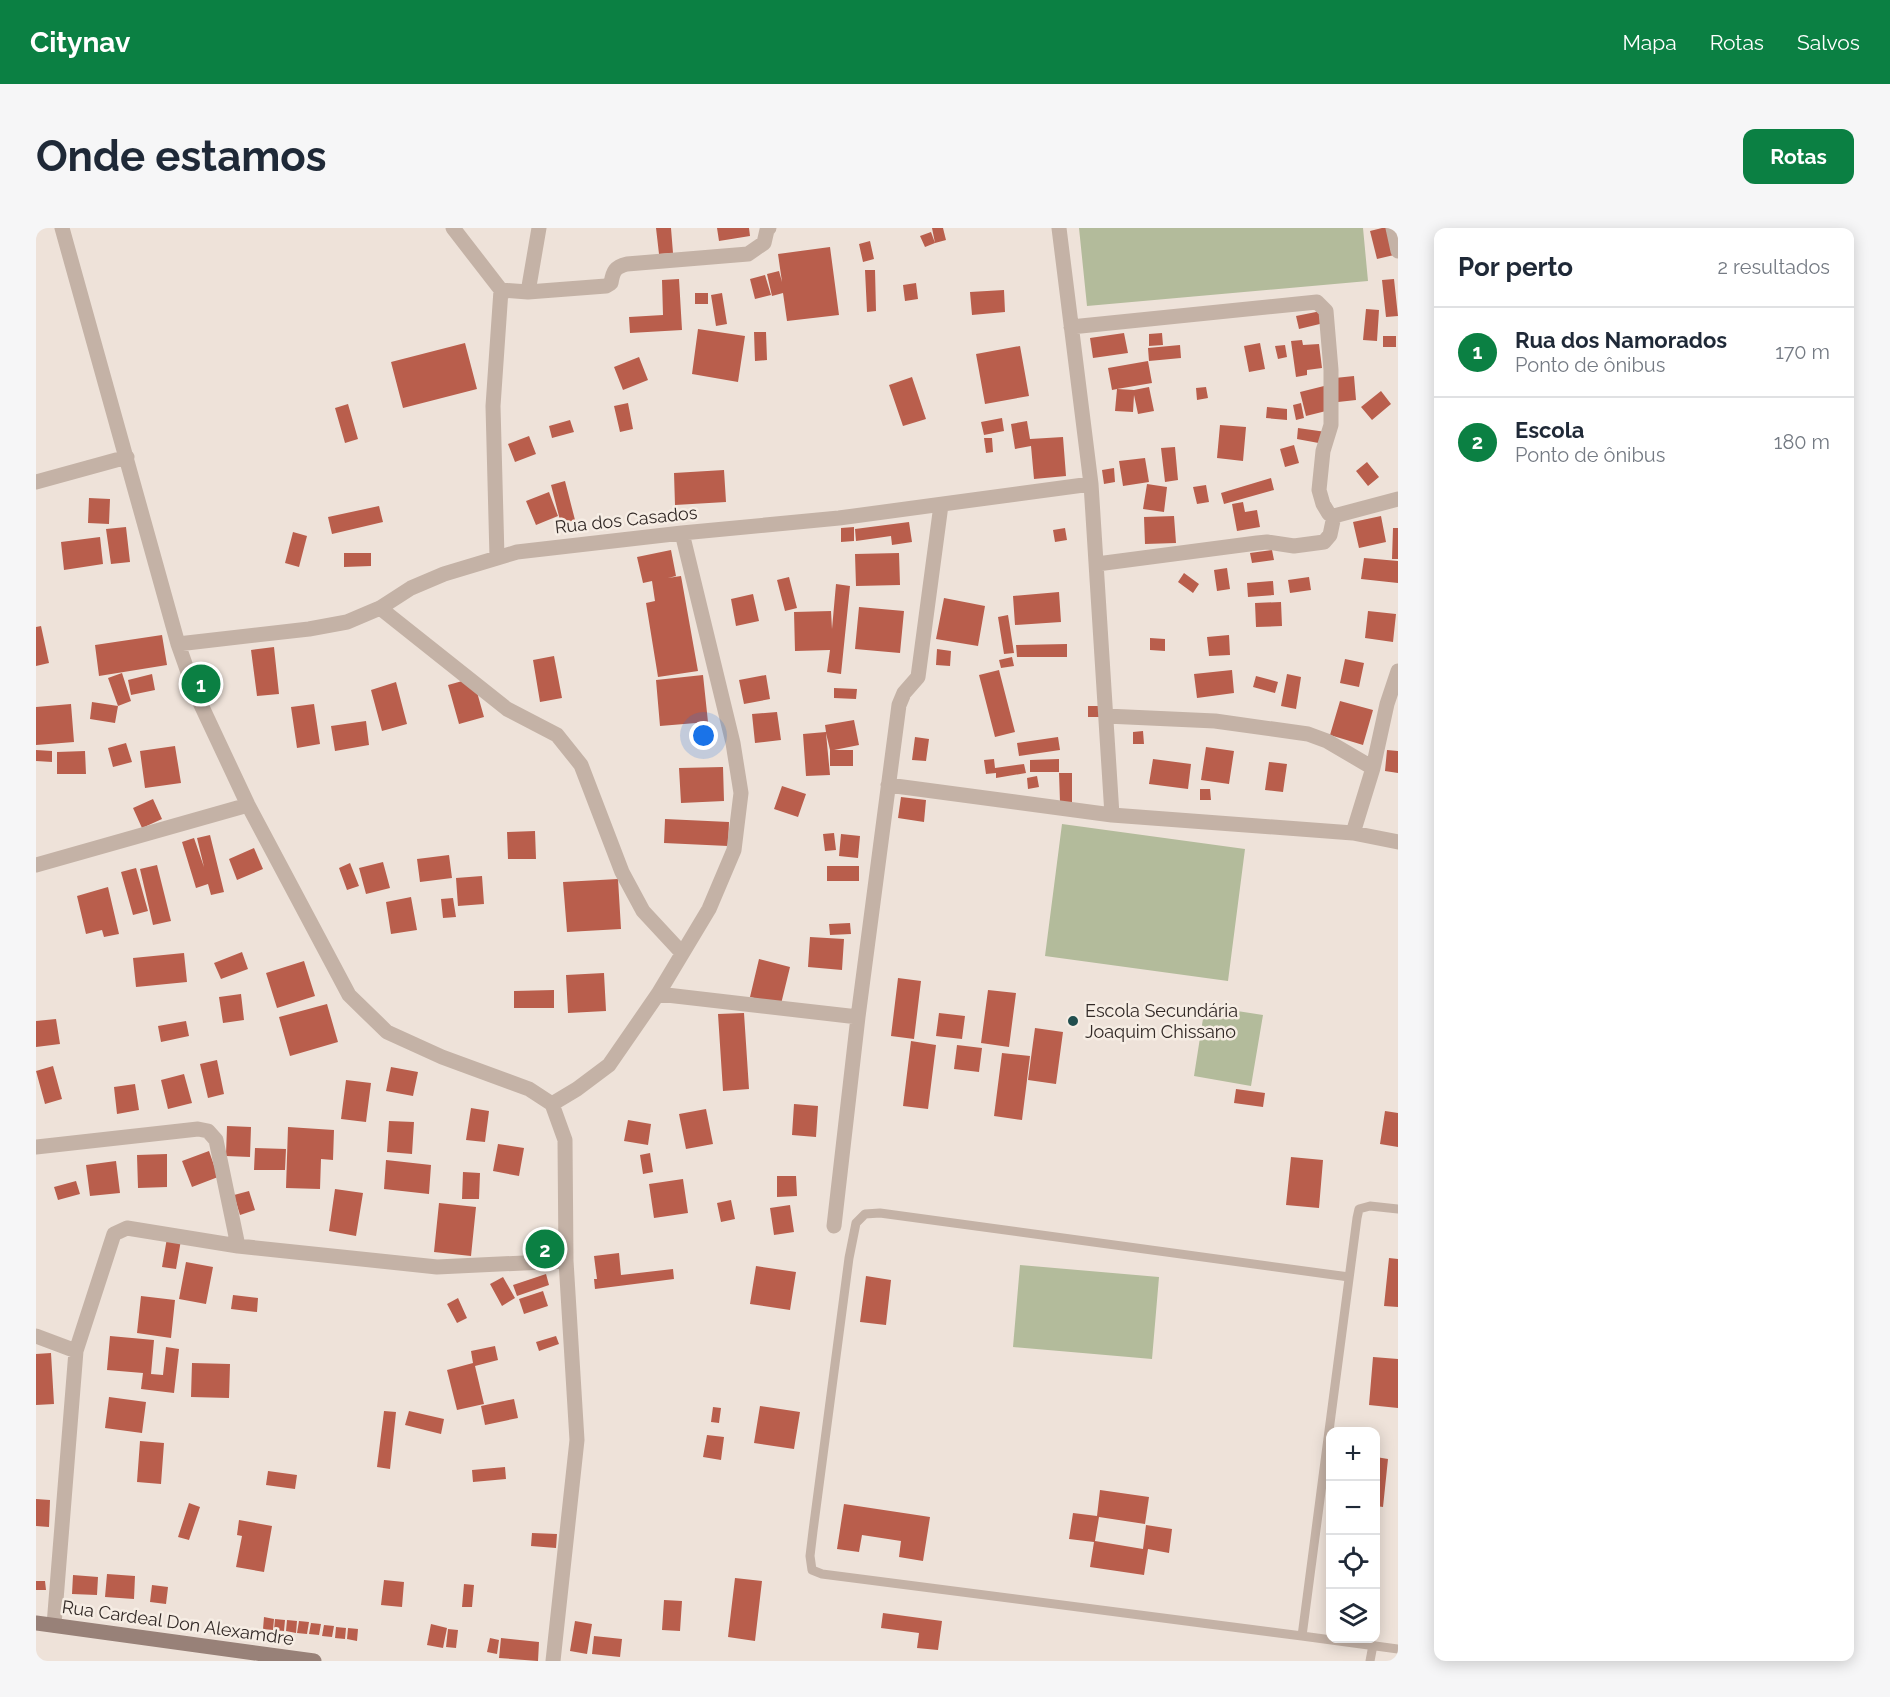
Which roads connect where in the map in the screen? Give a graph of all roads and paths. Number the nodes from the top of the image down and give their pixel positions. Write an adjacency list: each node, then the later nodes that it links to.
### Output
1 (62, 228): 11 (street)
2 (453, 228): 8 (street)
3 (539, 228): 9 (street)
4 (769, 228): 9 (street)
5 (1059, 228): 10 (street)
6 (1393, 228): 7 (street)
7 (1398, 250)
8 (501, 290): 9 (street); 18 (street)
9 (528, 292)
10 (1071, 327): 13 (street); 16 (street)
11 (127, 457): 12 (street); 21 (street)
12 (36, 482)
13 (1091, 484): 15 (street, Rua dos Casados); 19 (street)
14 (1398, 499): 16 (street)
15 (941, 505): 17 (street, Rua dos Casados); 25 (street)
16 (1334, 516): 19 (street)
17 (682, 533): 18 (street, Rua dos Casados); 31 (street)
18 (497, 557): 20 (street, Rua dos Casados)
19 (1097, 564): 23 (street)
20 (380, 608): 21 (street, Rua dos Casados); 31 (street)
21 (178, 644): 26 (street)
22 (1398, 671): 24 (street)
23 (1106, 716): 24 (street); 27 (street)
24 (1373, 768): 28 (street)
25 (888, 785): 27 (street); 33 (street)
26 (248, 805): 30 (street); 34 (street)
27 (1112, 815): 28 (street)
28 (1353, 833): 29 (street)
29 (1398, 842)
30 (36, 865)
31 (682, 953): 32 (street)
32 (658, 994): 33 (street); 34 (street)
33 (858, 1017): 37 (street)
34 (552, 1104): 39 (street)
35 (36, 1147): 38 (street)
36 (1398, 1209): 40 (lane)
37 (834, 1226)
38 (238, 1246): 39 (street); 42 (street)
39 (566, 1261): 49 (street)
40 (1349, 1277): 45 (lane); 45 (lane)
41 (36, 1336): 42 (street)
42 (76, 1351): 44 (street)
43 (36, 1623): 44 (main road, Rua Cardeal Don Alexamdre)
44 (54, 1625): 48 (main road, Rua Cardeal Don Alexamdre)
45 (1302, 1636): 46 (lane)
46 (1373, 1645): 47 (lane); 50 (lane)
47 (1398, 1649)
48 (314, 1661)
49 (553, 1661)
50 (1370, 1661)

